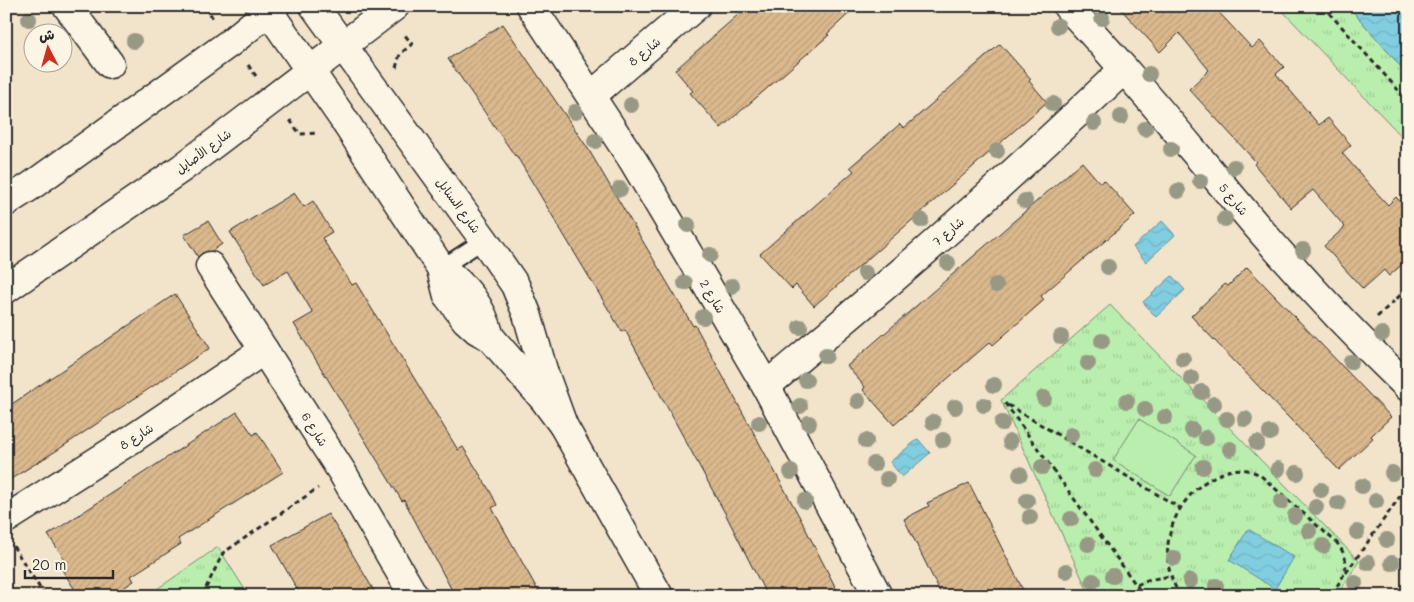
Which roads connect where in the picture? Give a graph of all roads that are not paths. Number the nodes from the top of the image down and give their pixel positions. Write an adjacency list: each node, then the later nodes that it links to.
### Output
1 (67, 6): 9 (street)
2 (314, 6): 8 (street, شارع السنابل)
3 (395, 6): 8 (street, شارع الأصايل)
4 (531, 6): 12 (street, شارع 2)
5 (696, 6): 12 (street, شارع 8)
6 (1067, 6): 10 (street, شارع 5)
7 (270, 8): 11 (street, شارع السنابل); 13 (street)
8 (343, 46): 11 (street, شارع الأصايل); 14 (street, شارع السنابل)
9 (110, 64)
10 (1124, 69): 21 (street, شارع 7); 22 (street, شارع 5)
11 (311, 71): 16 (street, شارع السنابل); 17 (street, شارع الأصايل)
12 (591, 96): 21 (street, شارع 2)
13 (6, 202)
14 (484, 240): 16 (lane); 18 (street, شارع السنابل)
15 (210, 266): 20 (street, شارع 6)
16 (441, 268): 19 (street, شارع السنابل)
17 (6, 289)
18 (527, 314): 19 (street); 23 (street, شارع السنابل)
19 (490, 337): 23 (street, شارع السنابل)
20 (264, 350): 24 (street, شارع 8); 25 (street, شارع 6)
21 (766, 386): 27 (street, شارع 2)
22 (1408, 387)
23 (563, 425): 26 (street, شارع السنابل)
24 (9, 531)
25 (414, 596)
26 (659, 596)
27 (878, 596)

